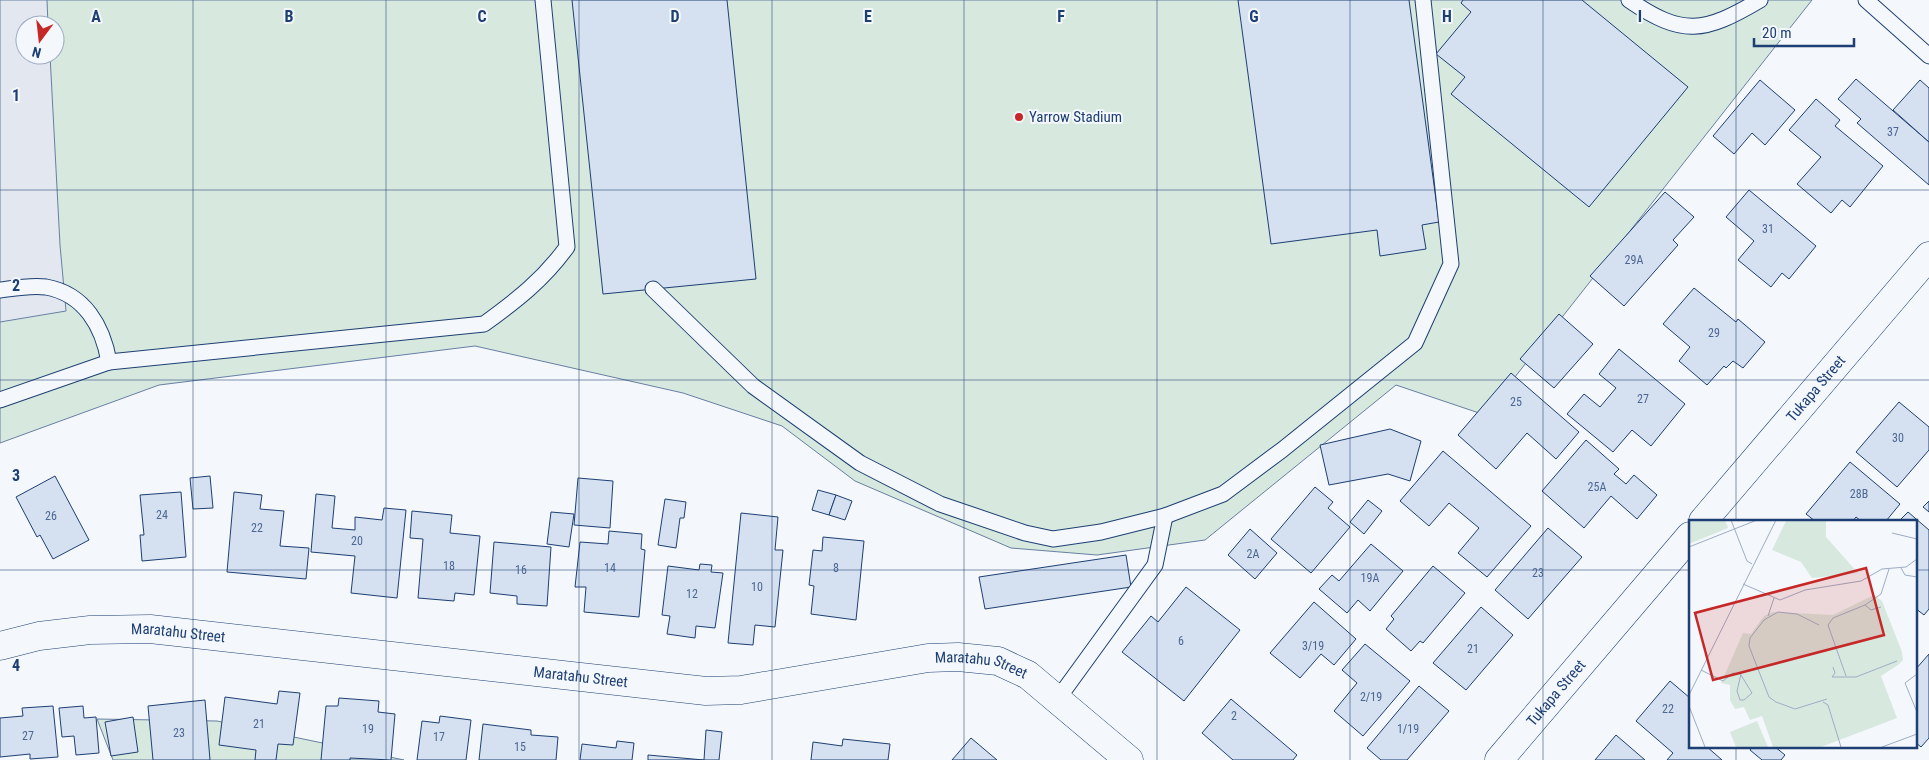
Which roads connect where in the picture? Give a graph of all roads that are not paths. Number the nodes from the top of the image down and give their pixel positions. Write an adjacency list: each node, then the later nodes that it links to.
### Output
1 (543, 0): 10 (lane)
2 (1423, 0): 12 (lane)
3 (1629, 0): 4 (lane)
4 (1760, 0)
5 (1866, 0): 6 (lane)
6 (1929, 56)
7 (1929, 256): 13 (street, Tukapa Street)
8 (653, 289): 12 (lane)
9 (0, 290): 10 (lane)
10 (109, 362): 11 (lane)
11 (0, 400)
12 (1165, 516): 16 (lane)
13 (1704, 520)
14 (1689, 537): 18 (street, Tukapa Street)
15 (0, 646): 16 (street, Maratahu Street)
16 (1057, 700): 17 (street, Maratahu Street)
17 (1129, 760)
18 (1499, 760)

